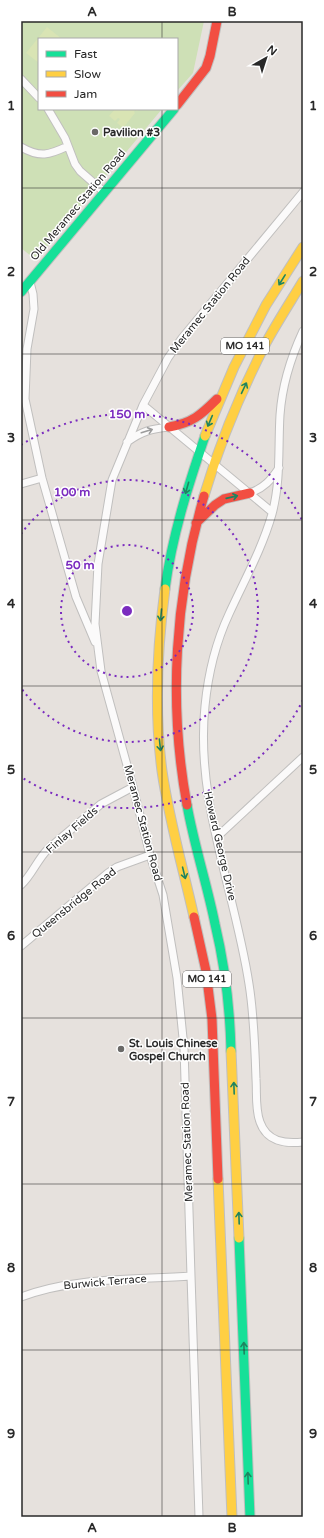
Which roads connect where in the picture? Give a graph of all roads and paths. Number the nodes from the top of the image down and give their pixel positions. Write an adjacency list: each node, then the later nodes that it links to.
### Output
1 (217, 21): 4 (main road)
2 (21, 79): 3 (street)
3 (38, 97)
4 (178, 104)
5 (49, 110): 8 (street)
6 (173, 110): 9 (main road, Old Meramec Station Road)
7 (21, 146): 8 (street)
8 (68, 146): 9 (street)
9 (104, 192): 13 (main road, Old Meramec Station Road)
10 (303, 192): 17 (street, Meramec Station Road)
11 (303, 248): 16 (main road, MO 141, one-way to 16)
12 (303, 281): 21 (main road, MO 141, one-way to 12)
13 (30, 282): 14 (main road, Old Meramec Station Road); 23 (street)
14 (21, 292)
15 (303, 331): 22 (street, Howard George Drive)
16 (222, 394): 18 (main road); 20 (main road, MO 141, one-way to 20)
17 (143, 405): 18 (street); 19 (street, Meramec Station Road)
18 (169, 427): 19 (street, one-way to 18); 20 (street)
19 (127, 442): 28 (street, Meramec Station Road)
20 (199, 451): 21 (street); 39 (main road, MO 141, one-way to 39)
21 (214, 463): 25 (street); 27 (main road, MO 141)
22 (279, 467): 25 (street); 26 (street, Howard George Drive)
23 (42, 478): 24 (street); 28 (street)
24 (21, 484)
25 (250, 493): 26 (street); 27 (main road, one-way to 25)
26 (272, 512): 31 (street, Howard George Drive)
27 (196, 524): 40 (main road, MO 141, one-way to 27)
28 (98, 650): 30 (street, Meramec Station Road)
29 (303, 757): 31 (street)
30 (133, 787): 32 (street, Meramec Station Road); 33 (street, Finlay Fields)
31 (217, 837): 35 (street, Howard George Drive)
32 (150, 855): 34 (street, Queensbridge Road); 36 (street, Meramec Station Road)
33 (21, 885)
34 (21, 946)
35 (303, 1142)
36 (190, 1276): 37 (street, Burwick Terrace); 38 (street, Meramec Station Road)
37 (21, 1297)
38 (199, 1517)
39 (232, 1517)
40 (250, 1517)

